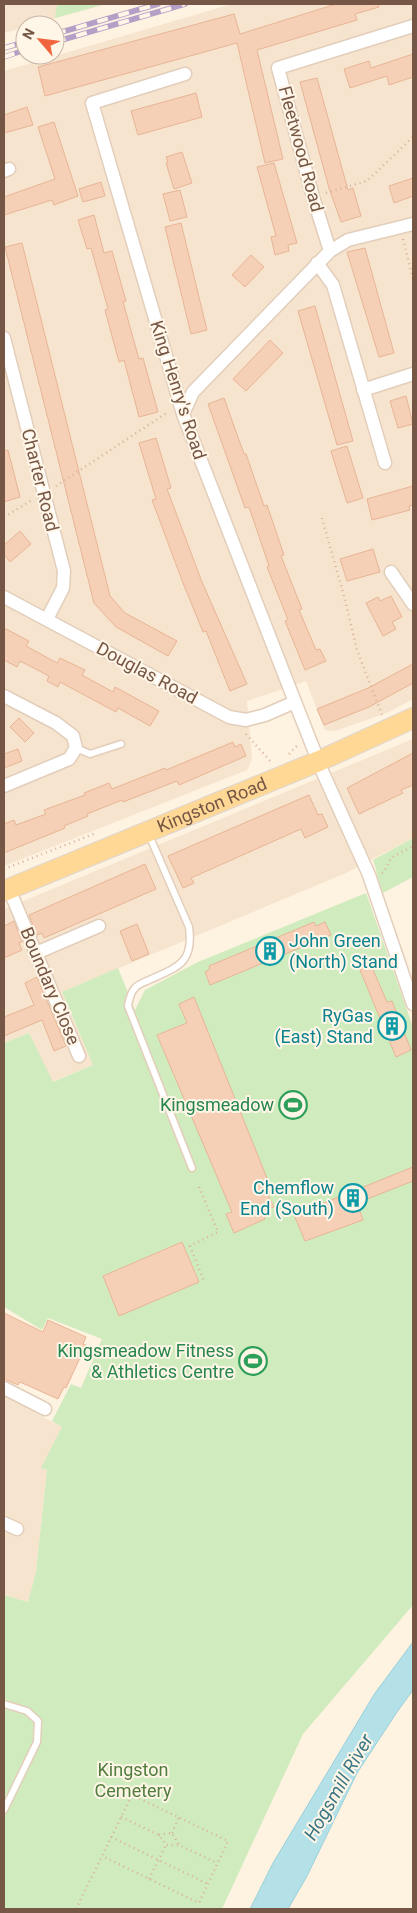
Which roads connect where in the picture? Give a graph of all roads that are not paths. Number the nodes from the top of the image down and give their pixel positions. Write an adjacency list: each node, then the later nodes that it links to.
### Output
1 (413, 26): 4 (street, Fleetwood Road)
2 (185, 74): 9 (street, King Henry's Road)
3 (413, 224): 4 (street)
4 (330, 251): 5 (street)
5 (317, 263): 8 (street); 9 (street)
6 (4, 338): 14 (street, Charter Road)
7 (413, 374): 8 (street)
8 (363, 390): 10 (street)
9 (181, 409): 16 (street, King Henry's Road)
10 (385, 463)
11 (391, 572): 13 (street)
12 (4, 597): 14 (street, Douglas Road)
13 (413, 604)
14 (46, 619): 16 (street, Douglas Road)
15 (4, 696): 19 (street)
16 (295, 702): 20 (street, King Henry's Road)
17 (413, 718): 20 (main road, Kingston Road)
18 (121, 744): 19 (lane)
19 (76, 748): 21 (street)
20 (319, 761): 22 (main road, Kingston Road); 26 (street, King Henry's Road)
21 (4, 786)
22 (148, 832): 23 (main road, Kingston Road); 28 (lane)
23 (6, 890): 25 (street, Boundary Close)
24 (99, 926): 25 (street)
25 (36, 953): 27 (street, Boundary Close)
26 (413, 1004)
27 (79, 1056)
28 (192, 1168)
29 (4, 1388): 30 (street)
30 (45, 1409)
31 (4, 1523): 32 (street)
32 (17, 1530)
33 (4, 1704): 34 (lane)
34 (4, 1810)

